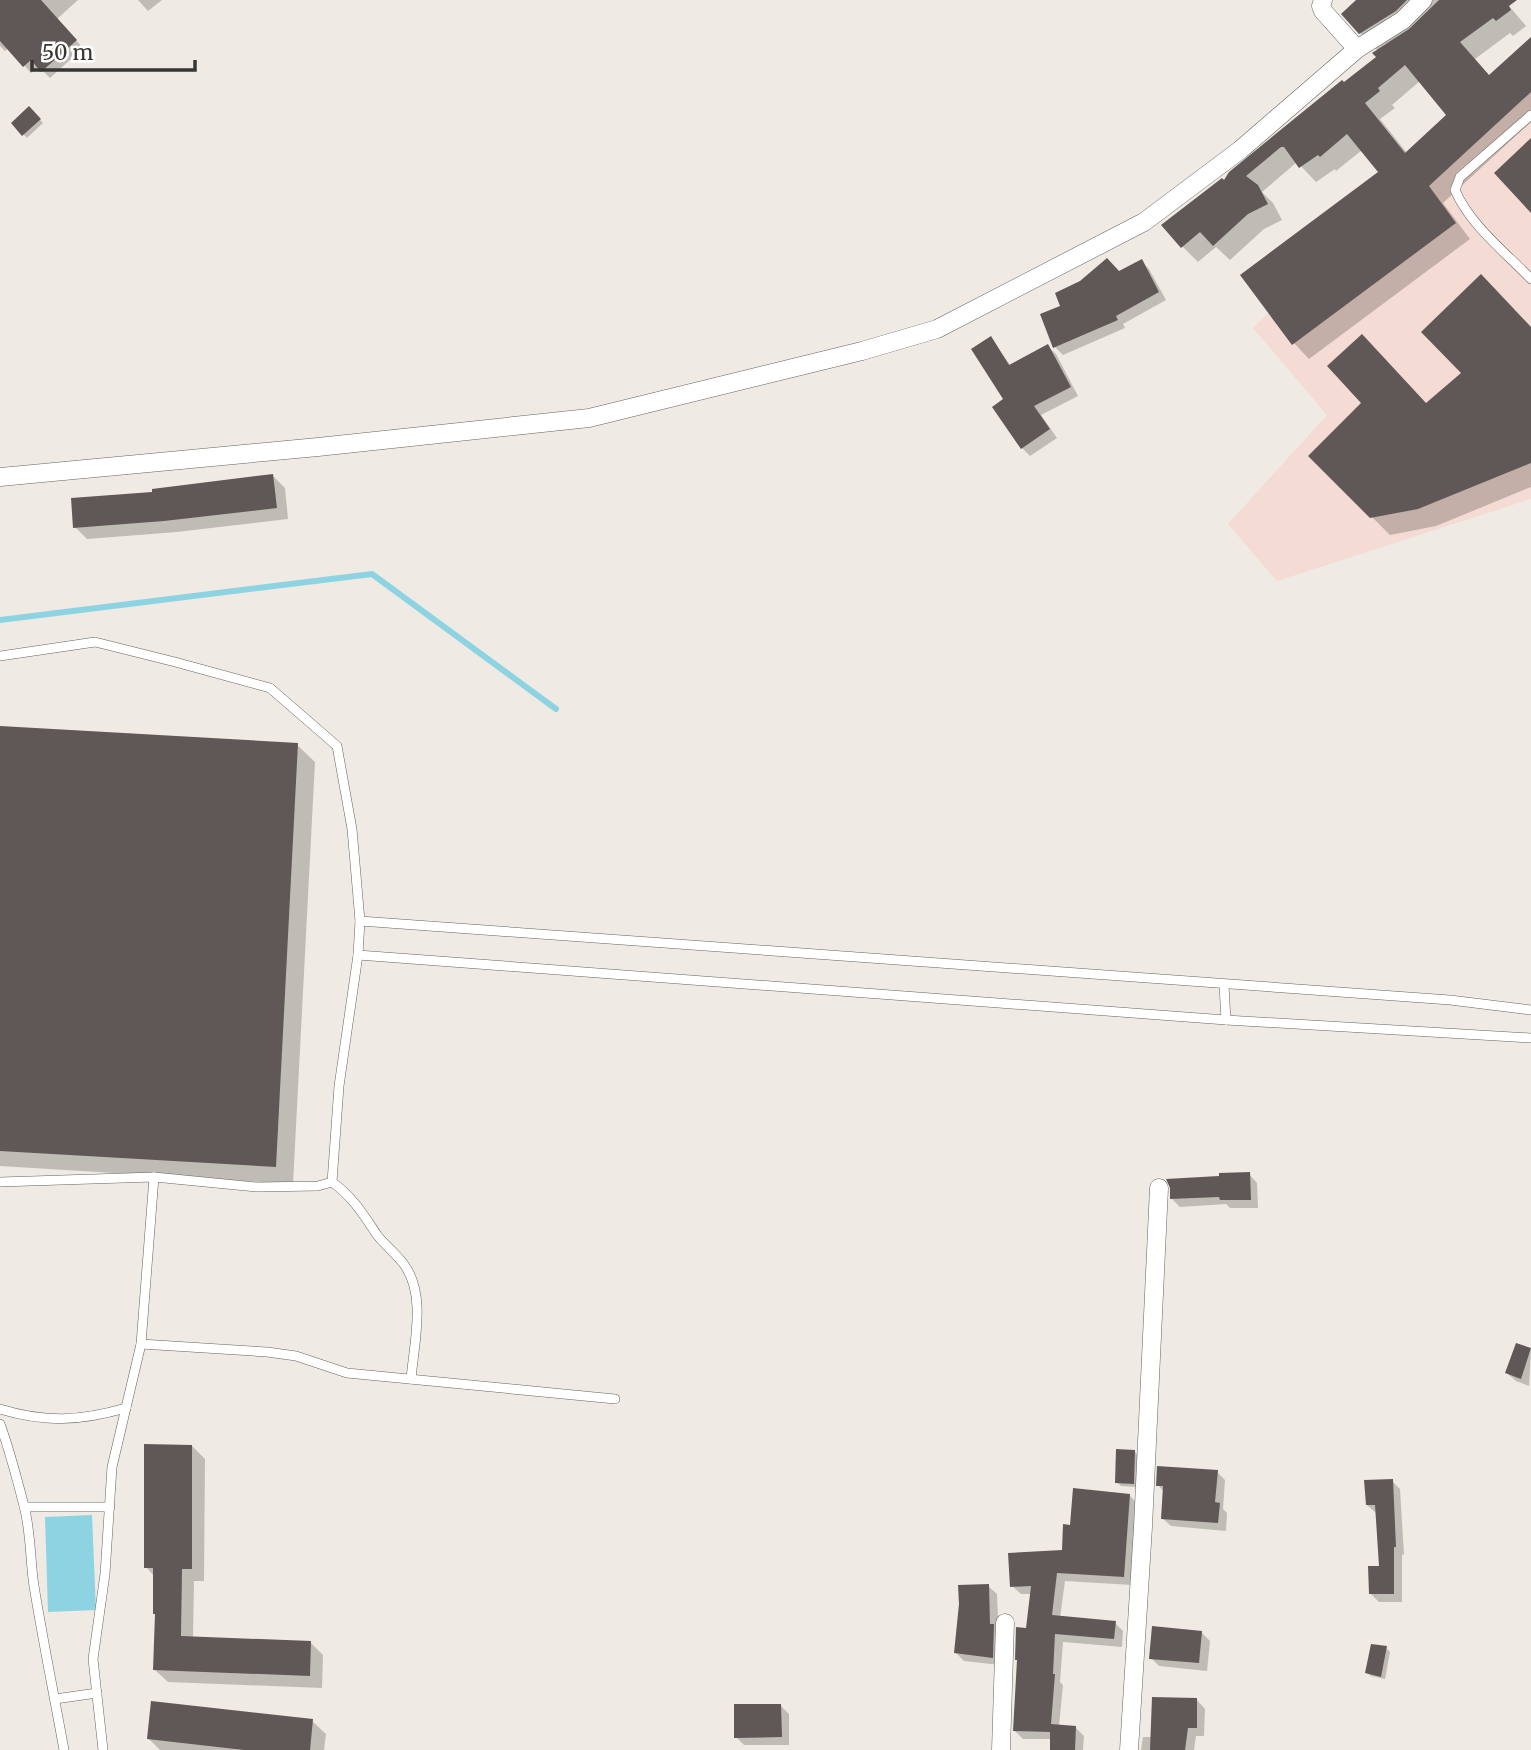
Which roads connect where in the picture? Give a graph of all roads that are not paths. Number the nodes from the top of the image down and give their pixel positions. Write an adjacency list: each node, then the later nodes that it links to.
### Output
1 (1323, 0): 3 (street)
2 (1423, 0): 3 (street)
3 (1357, 49): 6 (street)
4 (1531, 116): 5 (lane)
5 (1531, 279)
6 (0, 477)
7 (0, 656): 8 (lane)
8 (360, 921): 9 (lane); 10 (lane)
9 (358, 955): 12 (lane); 16 (lane)
10 (1224, 985): 11 (lane); 12 (lane)
11 (1531, 1010)
12 (1226, 1020): 13 (lane)
13 (1531, 1038)
14 (154, 1177): 15 (lane); 16 (lane); 18 (lane)
15 (0, 1182)
16 (332, 1182): 19 (lane)
17 (1159, 1188): 32 (street)
18 (141, 1344): 19 (lane); 21 (lane)
19 (411, 1379): 20 (lane)
20 (615, 1399)
21 (126, 1408): 22 (lane); 25 (lane)
22 (0, 1409)
23 (0, 1424): 24 (lane)
24 (25, 1507): 25 (lane); 28 (lane)
25 (110, 1507): 27 (lane)
26 (1005, 1623): 31 (street)
27 (97, 1693): 28 (lane); 30 (lane)
28 (55, 1699): 29 (lane)
29 (64, 1750)
30 (103, 1750)
31 (1001, 1750)
32 (1129, 1750)

